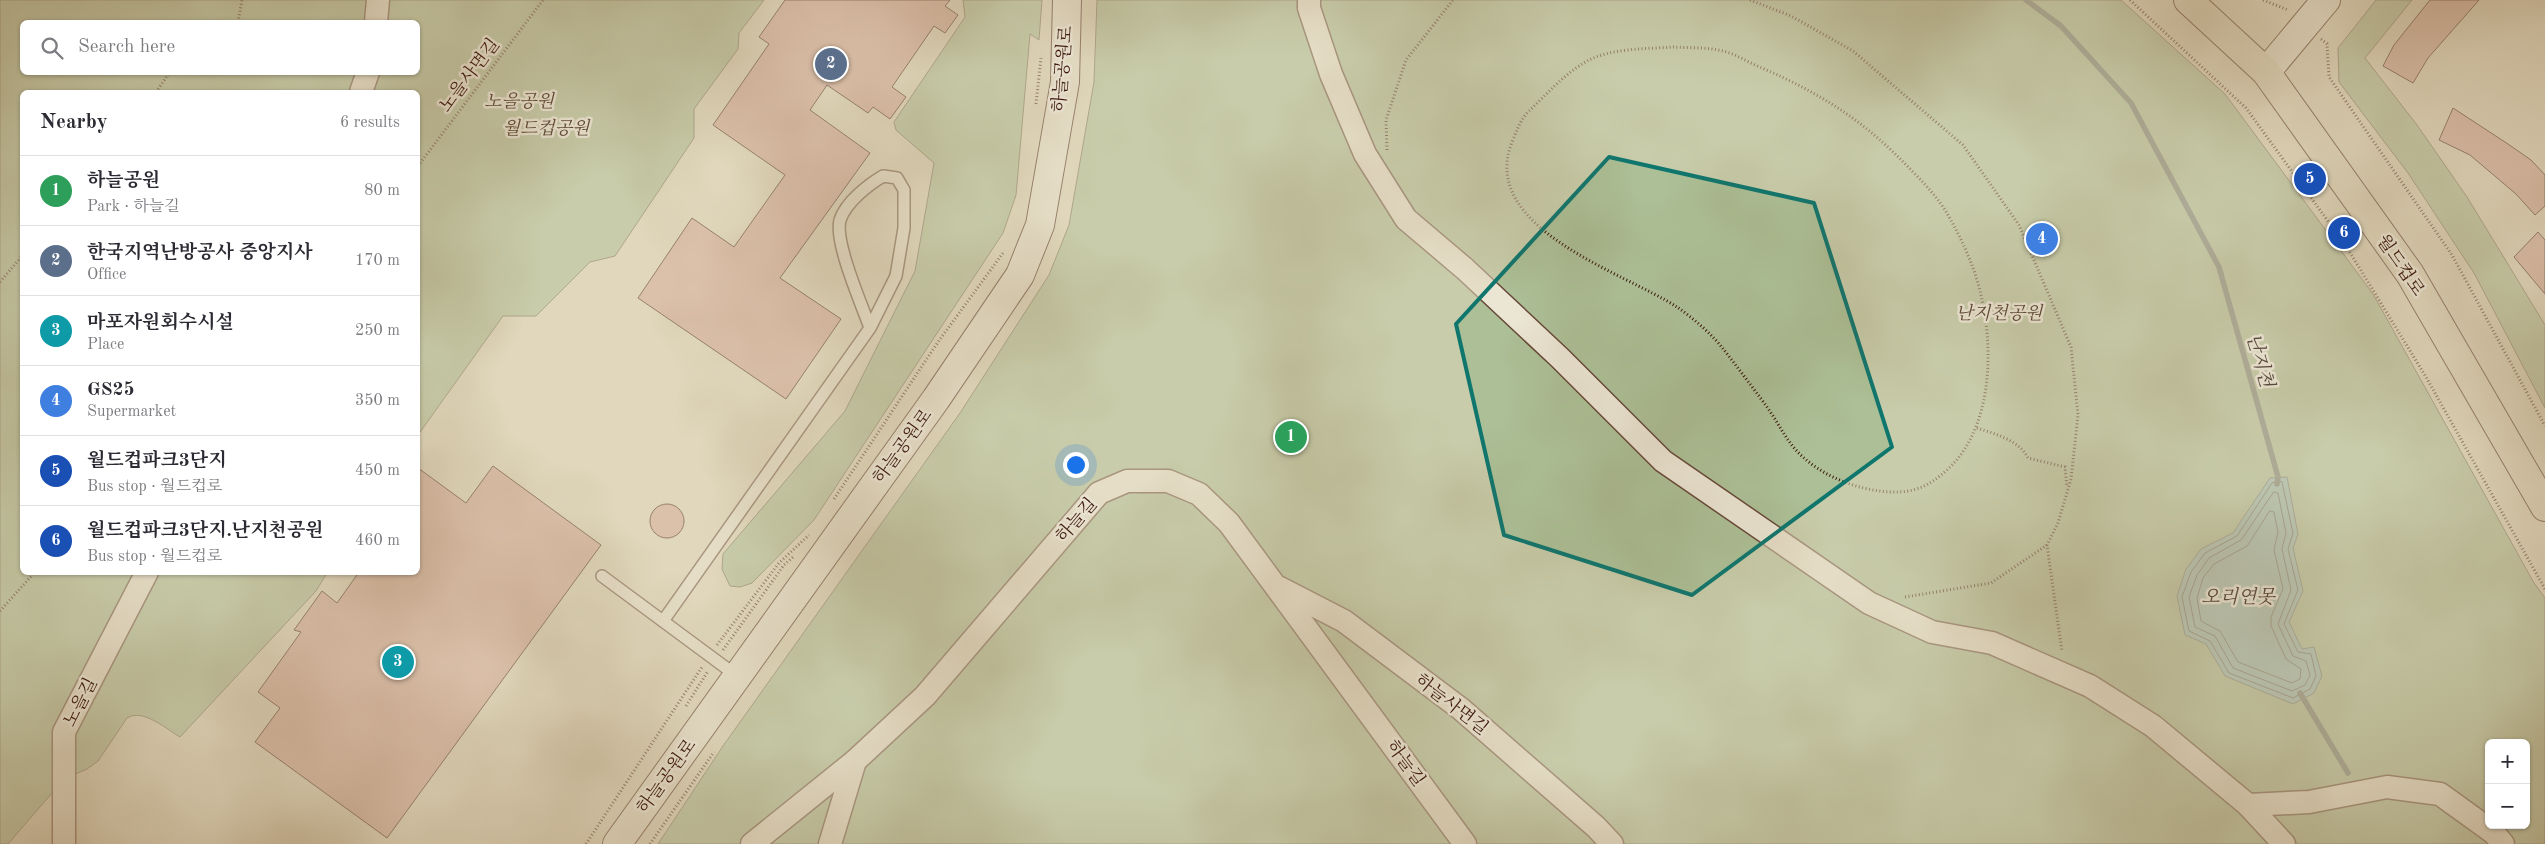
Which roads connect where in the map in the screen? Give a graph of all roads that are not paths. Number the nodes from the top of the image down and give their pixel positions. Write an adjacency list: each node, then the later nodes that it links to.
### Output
1 (378, 0): 6 (street)
2 (1068, 0): 16 (street, 하늘공원로)
3 (1309, 0): 18 (street)
4 (2188, 0): 7 (main road, 월드컵로)
5 (2326, 0): 7 (street)
6 (376, 20)
7 (2266, 72): 11 (main road, 월드컵로)
8 (367, 75): 9 (street)
9 (363, 90)
10 (870, 328): 10 (lane); 15 (lane)
11 (2545, 507)
12 (145, 575): 19 (street, 노을길)
13 (602, 576): 15 (lane)
14 (1276, 585): 17 (street, 하늘길); 23 (street, 하늘길); 24 (street, 하늘사면길)
15 (663, 621): 16 (lane)
16 (737, 676): 20 (street, 하늘공원로)
17 (855, 761): 21 (street, 하늘길); 22 (street)
18 (2248, 805): 25 (street); 26 (street)
19 (64, 844)
20 (617, 844)
21 (752, 844)
22 (830, 844)
23 (1465, 844)
24 (1612, 844)
25 (2284, 844)
26 (2502, 844)

